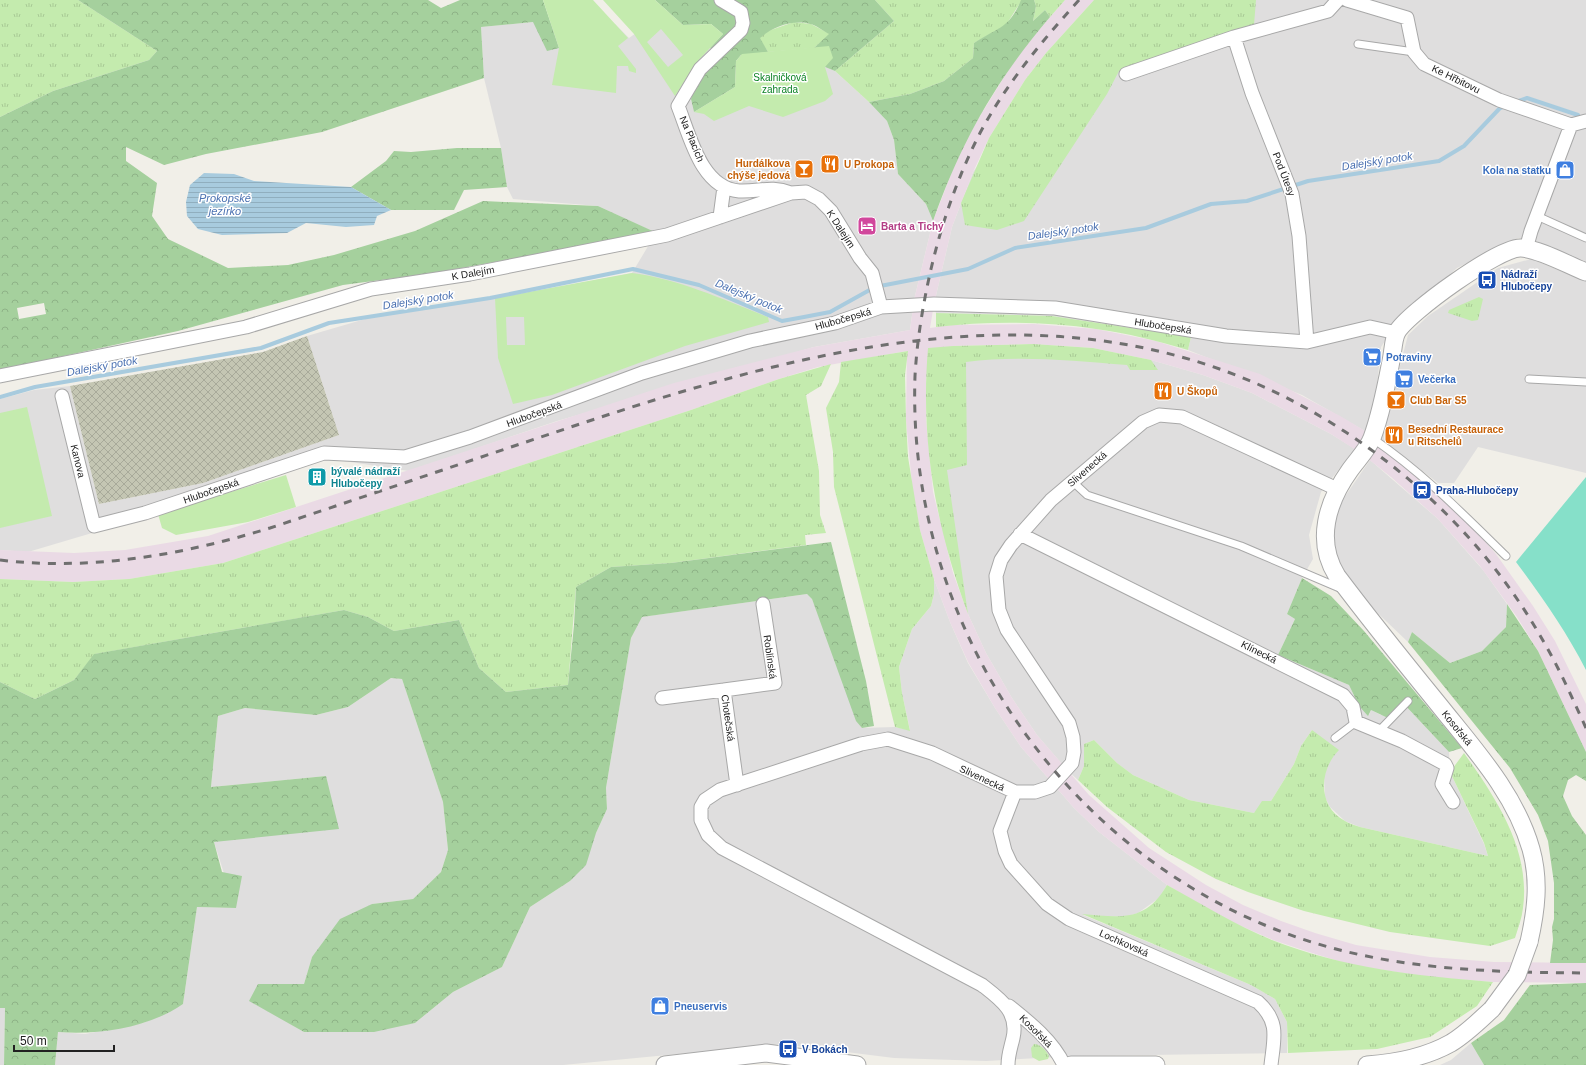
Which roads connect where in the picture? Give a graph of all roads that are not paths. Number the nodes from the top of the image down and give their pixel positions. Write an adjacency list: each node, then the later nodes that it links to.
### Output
1 (722, 0): 10 (street, Na Placích)
2 (1338, 0): 4 (street)
3 (1347, 0): 6 (street)
4 (1234, 37): 7 (street); 19 (street, Pod Útesy)
5 (1358, 44): 6 (lane)
6 (1414, 52): 9 (street, Ke Hřbitovu)
7 (1126, 74)
8 (1586, 121): 9 (street)
9 (1571, 125): 12 (street)
10 (724, 187): 11 (street, Na Placích); 13 (street)
11 (791, 193): 13 (street, K Dalejím); 17 (street, K Dalejím)
12 (1537, 216): 14 (lane); 15 (street)
13 (720, 217): 20 (street, K Dalejím)
14 (1586, 238)
15 (1526, 249): 16 (street); 18 (street)
16 (1586, 272)
17 (881, 307): 19 (street, Hlubočepská); 27 (street, Hlubočepská)
18 (1397, 333): 19 (street, Hlubočepská); 24 (street, Kosořská)
19 (1307, 342)
20 (0, 376)
21 (1529, 379): 22 (lane)
22 (1586, 382)
23 (62, 396): 27 (street, Kanova)
24 (1372, 438): 26 (street, Kosořská); 29 (lane)
25 (1072, 481): 26 (street, Slivenecká); 28 (street, Slivenecká); 30 (lane)
26 (1337, 489): 30 (street, Kosořská)
27 (94, 526)
28 (1020, 534): 35 (street, Klínecká); 39 (street, Slivenecká)
29 (1506, 556)
30 (1349, 592): 50 (street, Kosořská, bridge)
31 (763, 604): 32 (street, Roblínská)
32 (724, 690): 33 (street, Chotečská); 38 (street, Chotečská)
33 (662, 698)
34 (1408, 701): 36 (lane)
35 (1356, 722): 36 (street); 37 (lane)
36 (1379, 731): 40 (street)
37 (1335, 738)
38 (737, 785): 39 (street, Slivenecká); 41 (street, Slivenecká)
39 (1015, 792): 49 (street, Lochkovská)
40 (1452, 802)
41 (1003, 1002): 44 (street, Slivenecká); 45 (street, Kosořská)
42 (664, 1065): 43 (street)
43 (857, 1065)
44 (1008, 1065)
45 (1064, 1065)
46 (1071, 1065): 47 (street)
47 (1148, 1065): 48 (street)
48 (1156, 1065)
49 (1271, 1065)
50 (1368, 1065)

